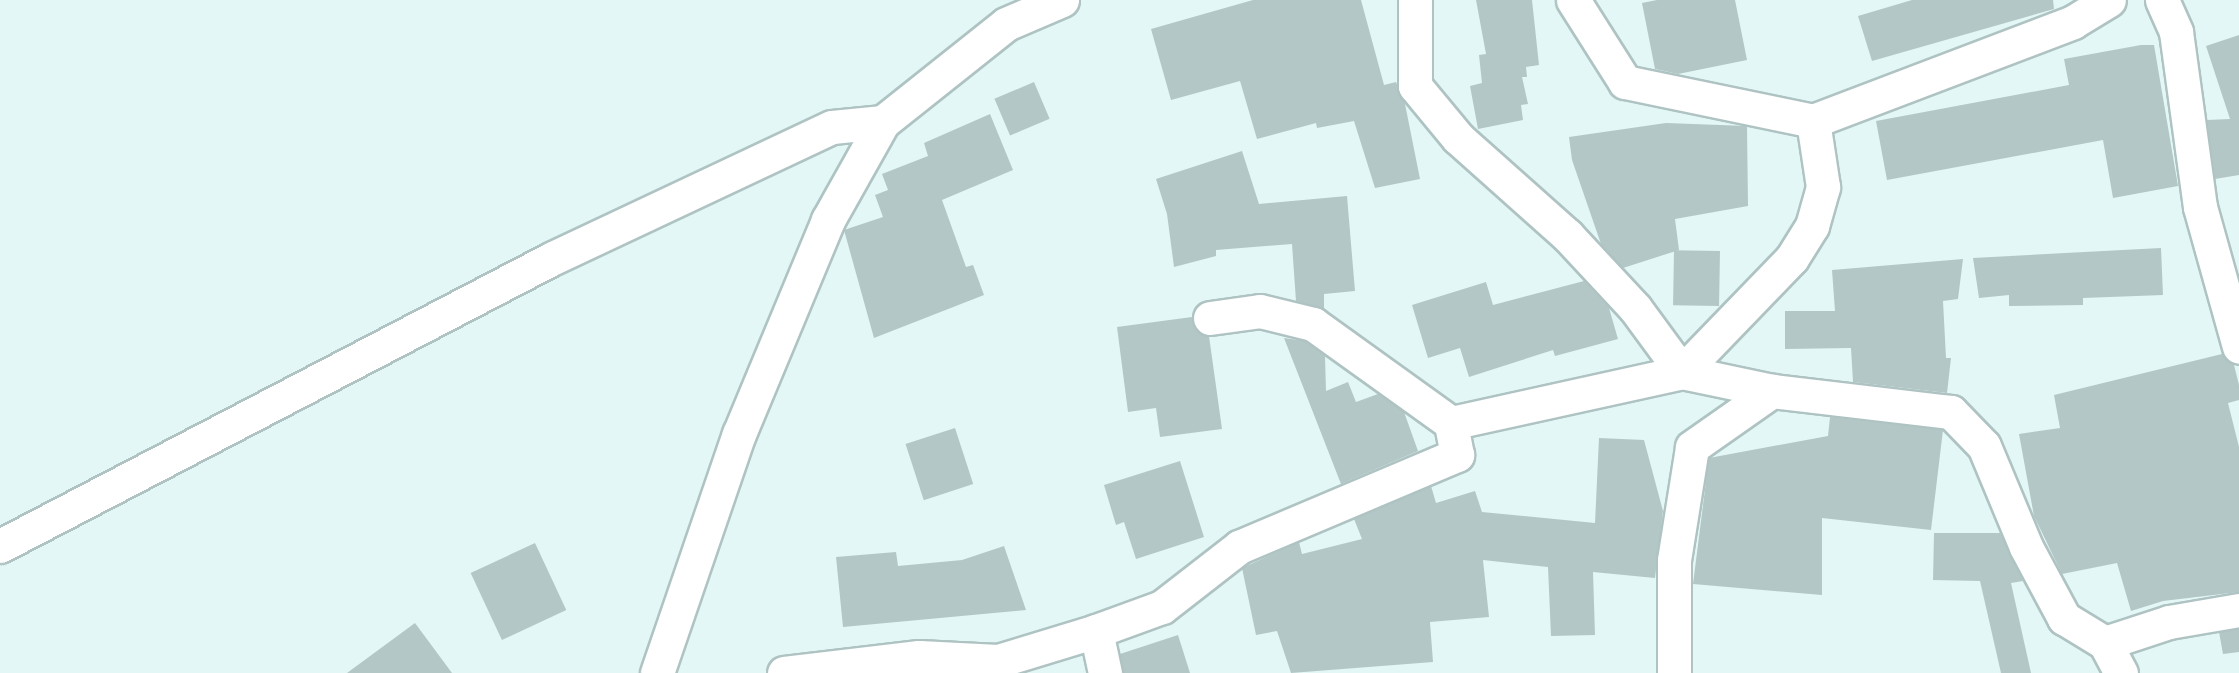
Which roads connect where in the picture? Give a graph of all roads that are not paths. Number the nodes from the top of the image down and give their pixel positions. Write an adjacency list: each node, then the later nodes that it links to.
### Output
1 (1062, 0): 7 (street)
2 (1415, 0): 10 (street)
3 (1573, 0): 6 (street)
4 (2109, 0): 6 (street)
5 (2162, 0): 9 (street)
6 (1813, 121): 10 (street)
7 (883, 122): 13 (street); 18 (street)
8 (1210, 318): 12 (street)
9 (2239, 347)
10 (1682, 372): 11 (street); 12 (street)
11 (1772, 391): 16 (street); 21 (street)
12 (1451, 423): 15 (street)
13 (0, 546)
14 (2239, 610): 16 (street)
15 (1096, 631): 17 (street); 20 (street)
16 (2105, 643): 22 (street)
17 (998, 667): 19 (street)
18 (657, 673)
19 (784, 673)
20 (1105, 673)
21 (1674, 673)
22 (2121, 673)

